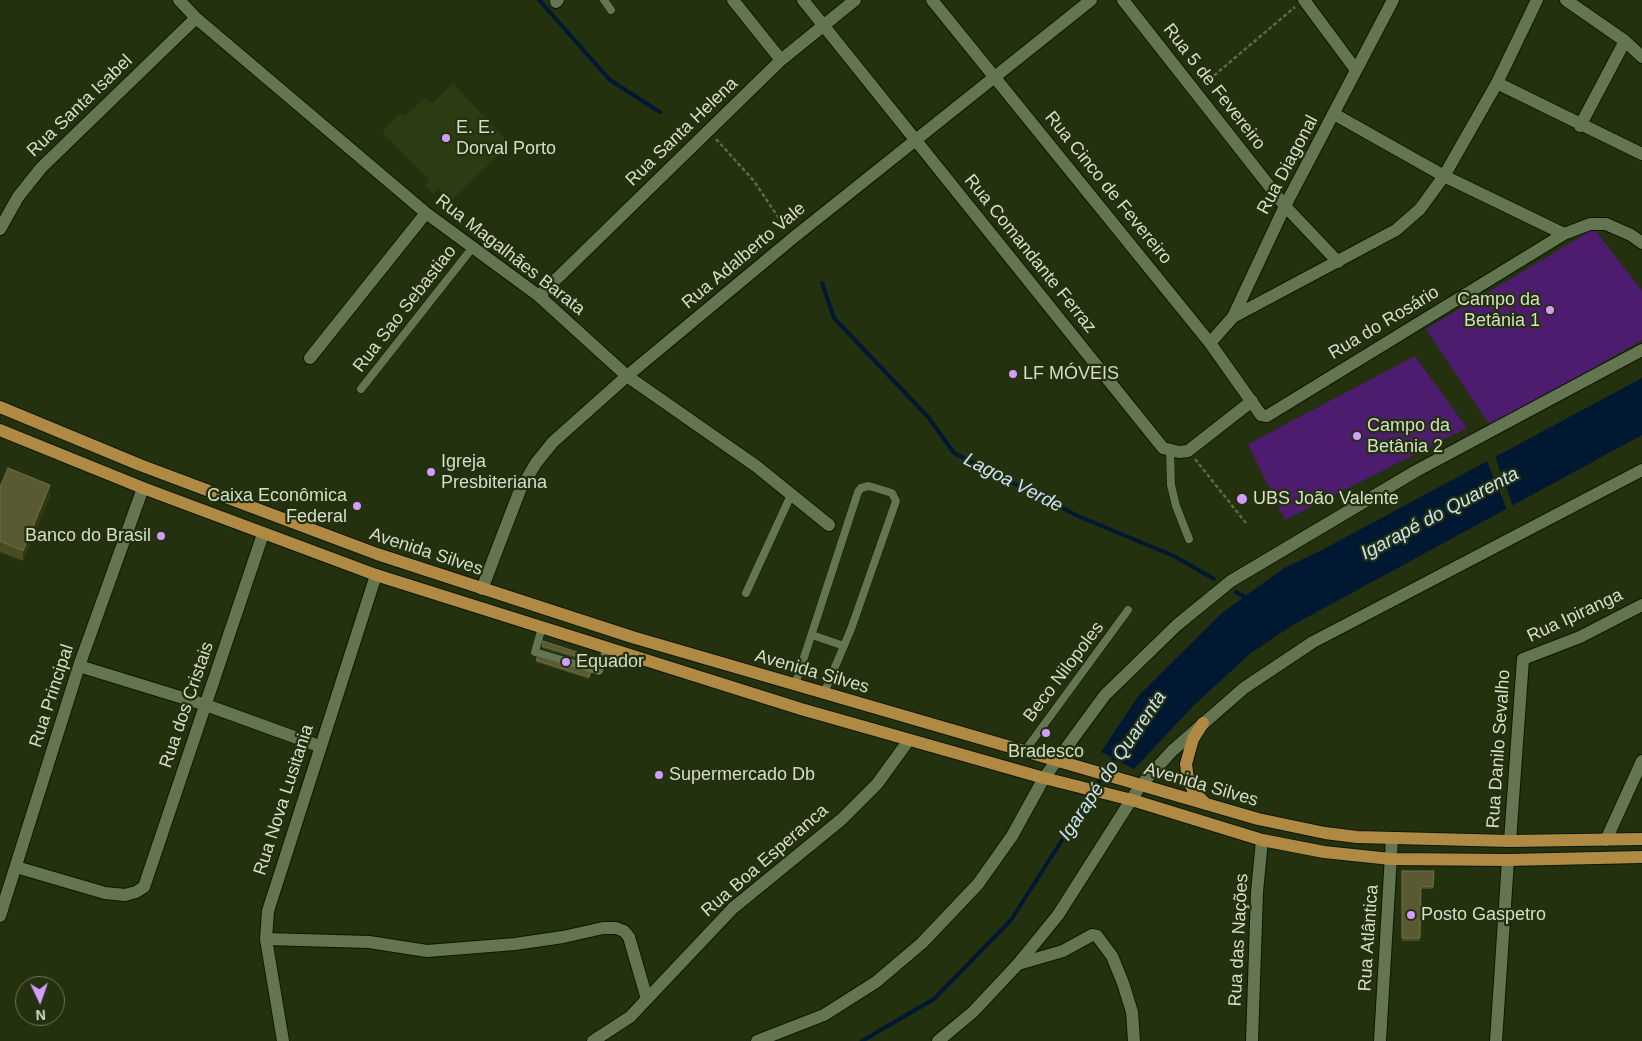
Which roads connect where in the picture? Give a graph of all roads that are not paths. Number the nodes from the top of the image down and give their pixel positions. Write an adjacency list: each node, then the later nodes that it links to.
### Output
1 (180, 0): 14 (street, Rua Magalhães Barata)
2 (604, 0): 13 (lane)
3 (733, 0): 18 (street)
4 (803, 0): 15 (street, Rua Comandante Ferraz)
5 (856, 0): 15 (street, Rua Santa Helena)
6 (932, 0): 20 (street, Rua Cinco de Fevereiro)
7 (1091, 0): 20 (street, Rua Adalberto Vale)
8 (1123, 0): 27 (street, Rua 5 de Fevereiro)
9 (1393, 0): 19 (street, Rua Diagonal)
10 (1537, 0): 21 (street)
11 (1566, 0): 16 (street)
12 (1300, 3): 19 (street)
13 (611, 10)
14 (196, 18): 28 (street, Rua Magalhães Barata); 29 (street, Rua Santa Isabel)
15 (823, 24): 18 (street, Rua Santa Helena); 24 (street, Rua Comandante Ferraz)
16 (1625, 41): 17 (street); 23 (street)
17 (1642, 57)
18 (781, 60): 34 (street, Rua Santa Helena)
19 (1356, 70): 22 (street, Rua Diagonal)
20 (995, 76): 24 (street, Rua Adalberto Vale); 36 (street, Rua Cinco de Fevereiro)
21 (1497, 83): 23 (street); 26 (street)
22 (1334, 114): 26 (street); 27 (street, Rua Diagonal)
23 (1580, 126): 25 (street)
24 (915, 139): 39 (street, Rua Adalberto Vale); 44 (street, Rua Comandante Ferraz)
25 (1642, 154)
26 (1444, 176): 30 (street); 33 (street)
27 (1285, 206): 33 (street, Rua 5 de Fevereiro); 35 (street, Rua Diagonal)
28 (426, 213): 32 (street, Rua Magalhães Barata); 38 (street)
29 (0, 229)
30 (1564, 234): 31 (street, Rua do Rosário); 41 (street, Rua do Rosário)
31 (1642, 243)
32 (473, 247): 34 (street, Rua Magalhães Barata); 40 (lane, Rua Sao Sebastiao)
33 (1338, 262): 35 (street)
34 (539, 296): 39 (street, Rua Magalhães Barata)
35 (1233, 317): 36 (street, Rua Diagonal)
36 (1210, 343): 41 (street, Rua Cinco de Fevereiro)
37 (1642, 350): 70 (street)
38 (310, 358)
39 (628, 376): 47 (street, Rua Magalhães Barata); 52 (street, Rua Adalberto Vale)
40 (361, 389)
41 (1252, 401): 44 (street)
42 (0, 407): 52 (main road, Avenida Silves)
43 (0, 430): 46 (main road, Avenida Silves)
44 (1170, 451): 50 (lane)
45 (1642, 470): 65 (street)
46 (143, 488): 49 (main road, Avenida Silves); 61 (street, Rua Principal)
47 (791, 494): 48 (street, Rua Magalhães Barata); 53 (lane)
48 (829, 525)
49 (263, 534): 51 (main road, Avenida Silves); 64 (street, Rua dos Cristais)
50 (1189, 539)
51 (376, 575): 56 (main road, Avenida Silves); 67 (street, Rua Nova Lusitania)
52 (482, 589): 62 (main road, Avenida Silves)
53 (746, 592)
54 (1642, 605): 60 (street, Rua Ipiranga)
55 (1128, 610): 68 (lane, Beco Nilopoles)
56 (542, 627): 59 (main road, Avenida Silves); 59 (lane)
57 (812, 635): 58 (lane); 58 (lane); 62 (lane)
58 (844, 646): 63 (lane)
59 (607, 647): 66 (main road, Avenida Silves)
60 (1523, 659): 79 (street, Rua Danilo Sevalho)
61 (80, 666): 64 (street); 83 (street, Rua Principal)
62 (795, 685): 63 (main road, Avenida Silves)
63 (824, 693): 68 (main road, Avenida Silves)
64 (206, 705): 67 (street); 83 (street, Rua dos Cristais)
65 (1203, 723): 72 (street); 74 (main road)
66 (909, 740): 71 (main road, Avenida Silves); 87 (street, Rua Boa Esperanca)
67 (320, 746): 85 (street, Rua Nova Lusitania)
68 (1024, 752): 70 (main road, Avenida Silves)
69 (1642, 760): 78 (street)
70 (1055, 762): 71 (street); 72 (main road, Avenida Silves)
71 (1044, 778): 73 (main road, Avenida Silves); 90 (street)
72 (1135, 784): 73 (street); 74 (main road, Avenida Silves)
73 (1128, 799): 77 (main road, Avenida Silves); 86 (street)
74 (1205, 803): 75 (main road, Avenida Silves)
75 (1392, 838): 79 (main road, Avenida Silves); 81 (street, Rua Atlântica)
76 (1642, 839): 78 (main road, Avenida Silves)
77 (1262, 840): 81 (main road, Avenida Silves); 93 (street, Rua das Nações)
78 (1606, 840): 79 (main road, Avenida Silves)
79 (1510, 841)
80 (1642, 857): 82 (main road, Avenida Silves)
81 (1391, 858): 82 (main road, Avenida Silves); 94 (street, Rua Atlântica)
82 (1508, 860): 95 (street)
83 (16, 867): 84 (street, Rua Principal)
84 (0, 916)
85 (266, 939): 87 (street); 88 (street, Rua Nova Lusitania)
86 (1018, 964): 91 (street); 92 (street)
87 (647, 999): 89 (street, Rua Boa Esperanca)
88 (283, 1041)
89 (593, 1041)
90 (757, 1041)
91 (938, 1041)
92 (1134, 1041)
93 (1252, 1041)
94 (1380, 1041)
95 (1496, 1041)

